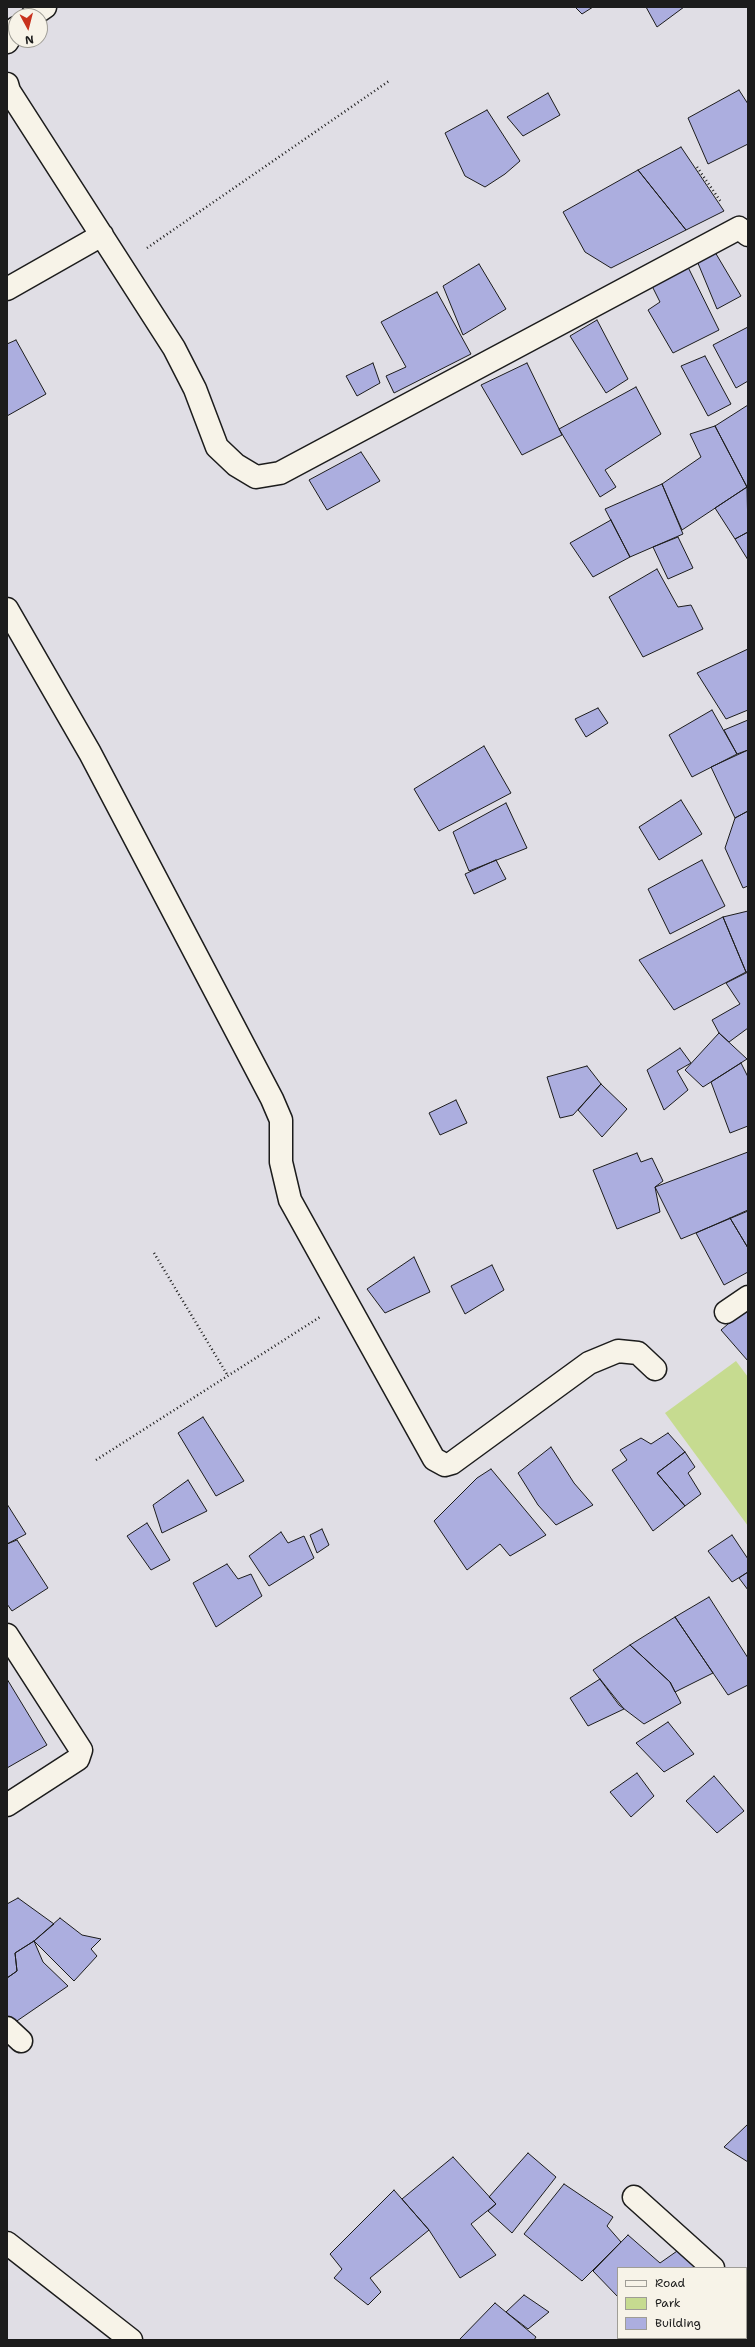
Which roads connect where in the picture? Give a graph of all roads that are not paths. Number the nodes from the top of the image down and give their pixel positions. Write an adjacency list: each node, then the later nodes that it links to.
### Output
1 (7, 84): 3 (street)
2 (744, 232): 3 (street)
3 (102, 235): 4 (street)
4 (7, 289)
5 (7, 609): 8 (street)
6 (748, 1296): 7 (street)
7 (726, 1312)
8 (655, 1369)
9 (7, 1635): 10 (street)
10 (7, 1805)
11 (634, 2197): 13 (street)
12 (7, 2243): 14 (street)
13 (712, 2267)
14 (131, 2340)

